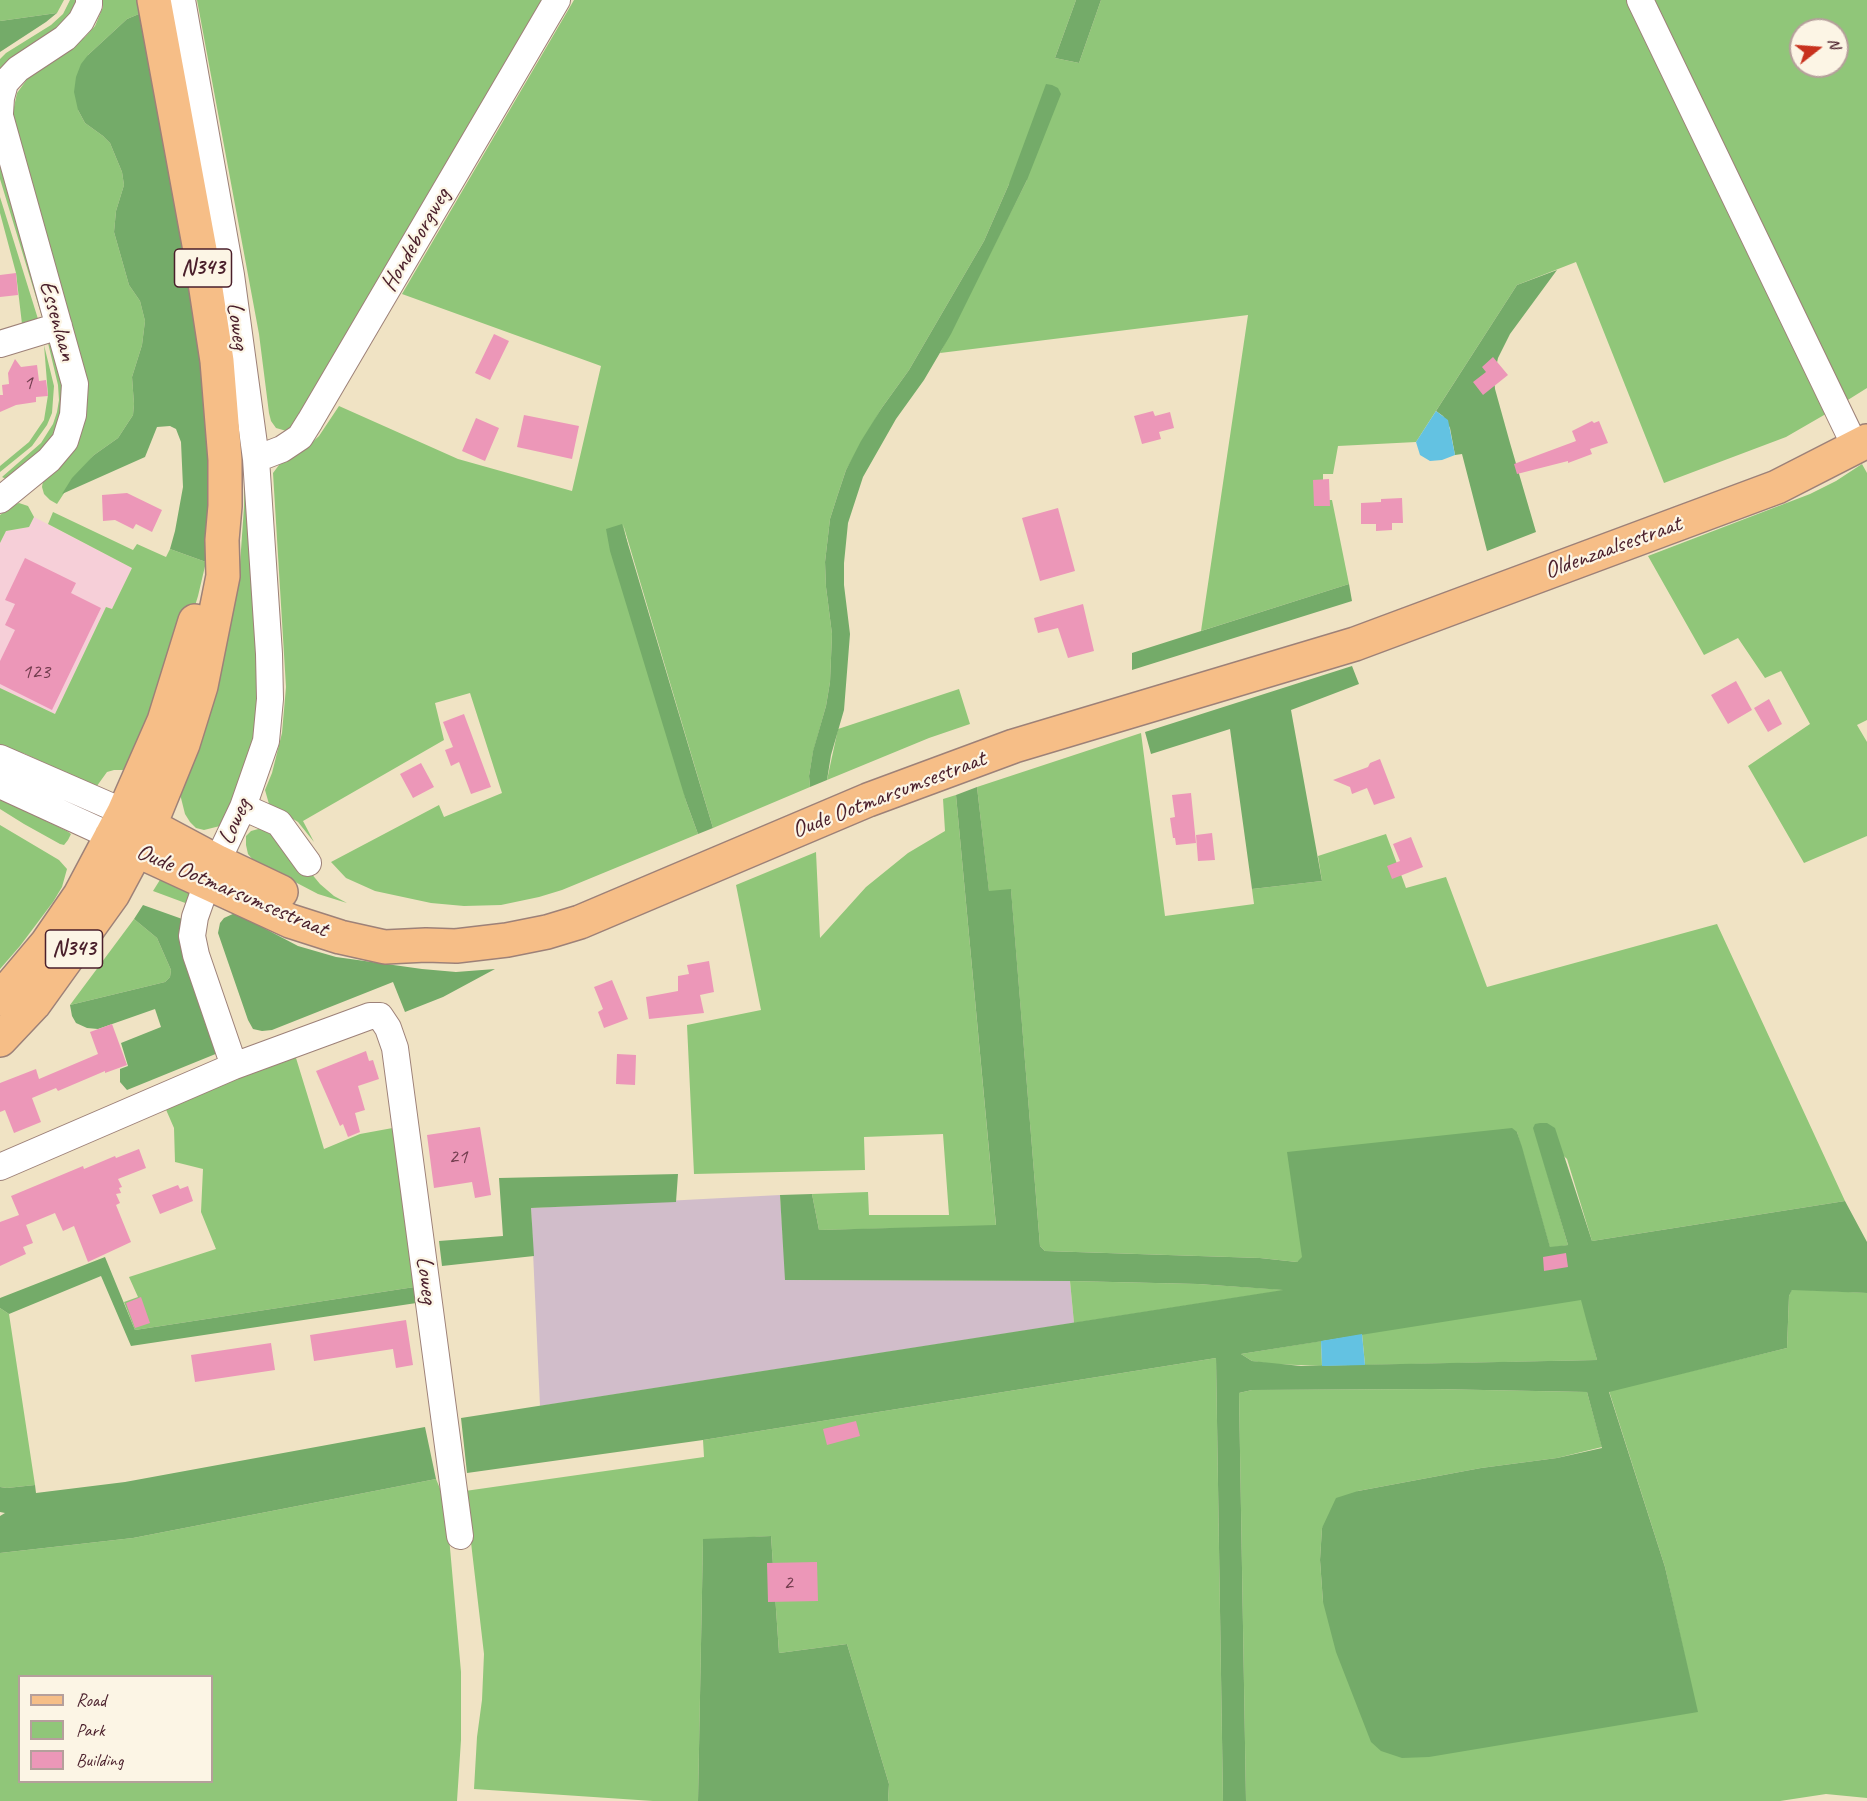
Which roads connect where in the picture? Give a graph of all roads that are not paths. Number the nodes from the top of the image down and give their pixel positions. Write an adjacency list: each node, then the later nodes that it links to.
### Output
1 (89, 0): 6 (street, Essenlaan)
2 (154, 0): 16 (main road, N343)
3 (182, 0): 10 (street, Loweg)
4 (557, 0): 10 (street, Hondeborgweg)
5 (1640, 0): 9 (street)
6 (0, 115): 7 (street, Essenlaan)
7 (59, 326): 8 (street); 11 (street, Essenlaan)
8 (0, 344)
9 (1862, 445): 12 (main road, Oldenzaalsestraat)
10 (256, 459): 15 (street, Loweg)
11 (0, 500)
12 (1355, 644): 18 (main road, Oude Ootmarsumsestraat)
13 (0, 758): 16 (street)
14 (0, 785): 16 (street)
15 (243, 807): 17 (street); 18 (street, Loweg)
16 (130, 831): 18 (main road, Oude Ootmarsumsestraat); 19 (main road, N343); 20 (main road, N343)
17 (308, 863)
18 (212, 873): 21 (street, Loweg)
19 (0, 999)
20 (0, 1040)
21 (234, 1065): 22 (street); 23 (street, Loweg)
22 (0, 1167)
23 (460, 1536)

